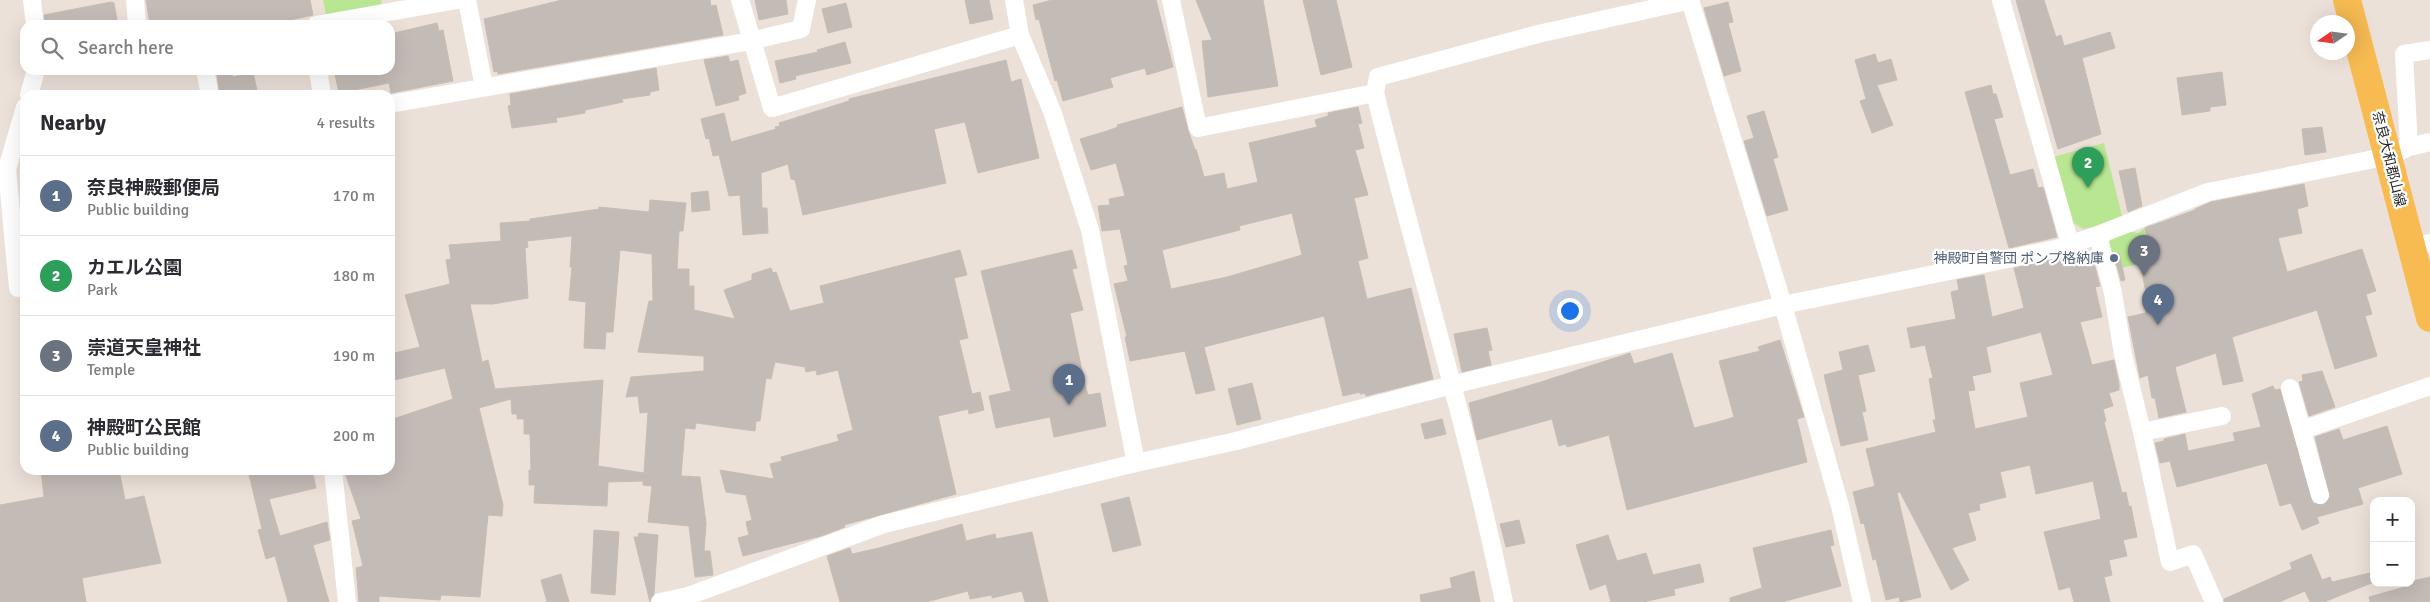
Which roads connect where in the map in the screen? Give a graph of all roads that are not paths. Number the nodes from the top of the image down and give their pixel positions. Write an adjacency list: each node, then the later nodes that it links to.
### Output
1 (32, 0): 12 (street)
2 (135, 0): 13 (street)
3 (457, 0): 14 (street)
4 (467, 0): 21 (street)
5 (740, 0): 16 (street)
6 (807, 0): 16 (street)
7 (1014, 0): 15 (street)
8 (1171, 0): 25 (street)
9 (1690, 0): 25 (street); 34 (street)
10 (2001, 0): 31 (street)
11 (2347, 0): 29 (main road, 奈良大和郡山線)
12 (34, 20)
13 (137, 20)
14 (344, 20)
15 (1020, 35): 16 (street); 42 (street)
16 (751, 41): 21 (street)
17 (2430, 50): 29 (street)
18 (35, 75): 22 (street)
19 (206, 75): 23 (street)
20 (319, 75): 24 (street)
21 (484, 87): 26 (street)
22 (30, 90)
23 (209, 90)
24 (321, 90)
25 (1375, 93): 36 (street)
26 (395, 103)
27 (20, 124): 33 (street)
28 (2430, 142): 29 (street)
29 (2399, 152): 30 (street); 32 (main road, 奈良大和郡山線)
30 (2098, 235): 31 (street); 41 (street)
31 (2070, 244): 34 (street)
32 (2421, 245): 35 (main road, 奈良大和郡山線)
33 (18, 288)
34 (1783, 305): 36 (street); 48 (street)
35 (2430, 318)
36 (1452, 385): 42 (street); 47 (street)
37 (2430, 386): 40 (street)
38 (2290, 388): 40 (street)
39 (2222, 416): 41 (street)
40 (2302, 430): 44 (street)
41 (2142, 432): 49 (street)
42 (1136, 463): 46 (street)
43 (334, 475): 45 (street)
44 (2320, 496)
45 (347, 602)
46 (660, 602)
47 (1504, 602)
48 (1862, 602)
49 (2214, 602)

